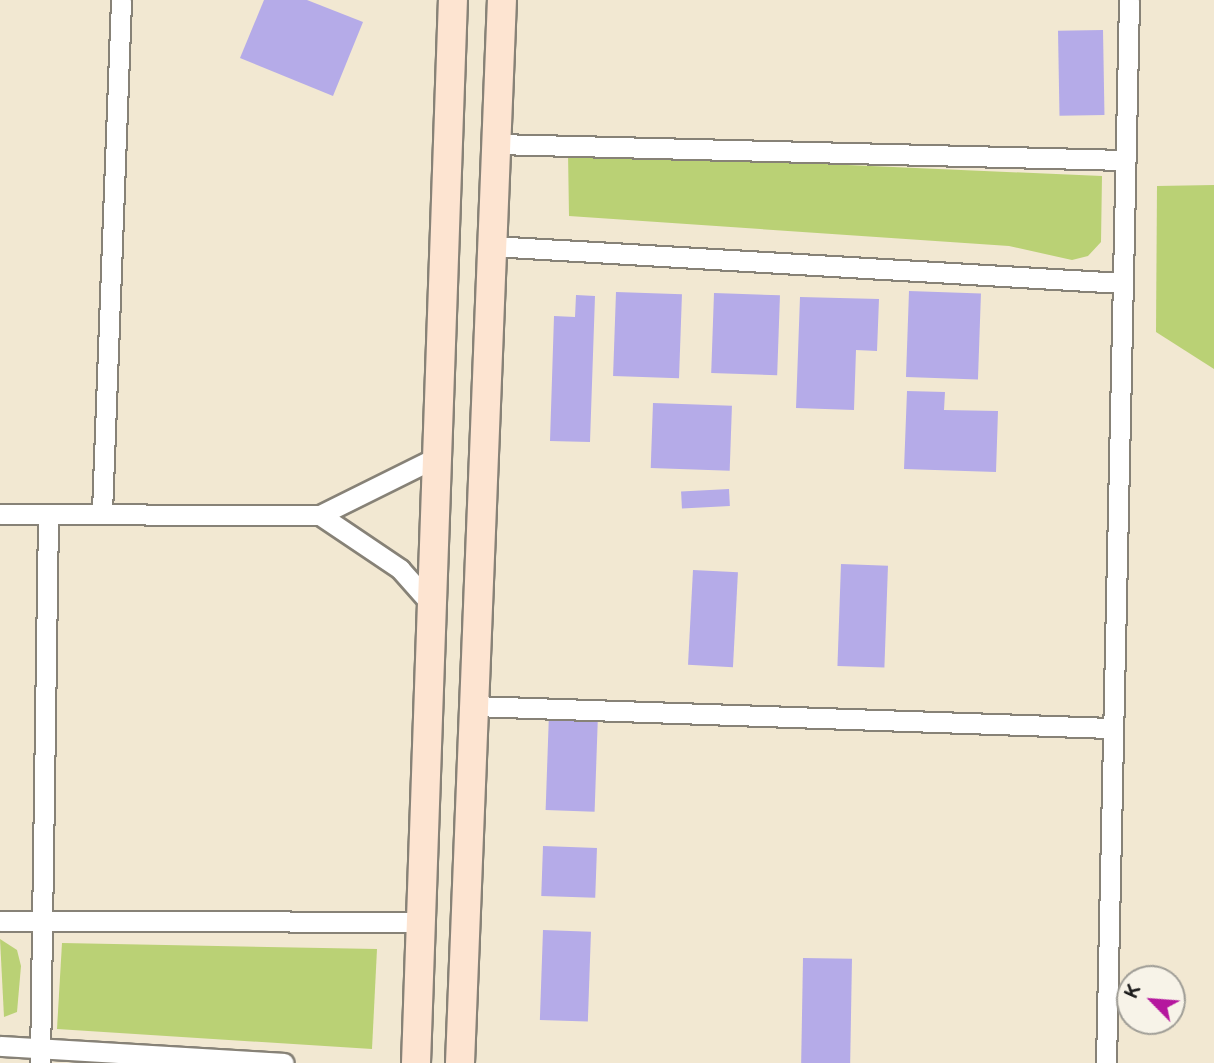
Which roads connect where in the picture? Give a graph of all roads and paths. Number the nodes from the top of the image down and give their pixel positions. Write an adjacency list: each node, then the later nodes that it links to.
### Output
1 (121, 0): 10 (street)
2 (453, 0): 9 (main road)
3 (502, 0): 5 (main road)
4 (1129, 0): 6 (street)
5 (496, 145): 6 (street); 7 (main road)
6 (1124, 160): 8 (street)
7 (492, 246): 8 (street); 15 (main road)
8 (1122, 283): 16 (street)
9 (437, 457): 12 (street); 14 (main road)
10 (102, 512): 12 (street); 13 (street)
11 (0, 514): 13 (street)
12 (320, 515): 14 (street)
13 (48, 516): 18 (street)
14 (432, 605): 19 (main road)
15 (474, 706): 16 (street); 24 (main road)
16 (1111, 728): 25 (street)
17 (0, 921): 18 (street)
18 (41, 921): 19 (street); 21 (street)
19 (421, 922): 23 (main road)
20 (0, 1046): 21 (street)
21 (41, 1057): 22 (street)
22 (283, 1063)
23 (416, 1063)
24 (460, 1063)
25 (1106, 1063)

